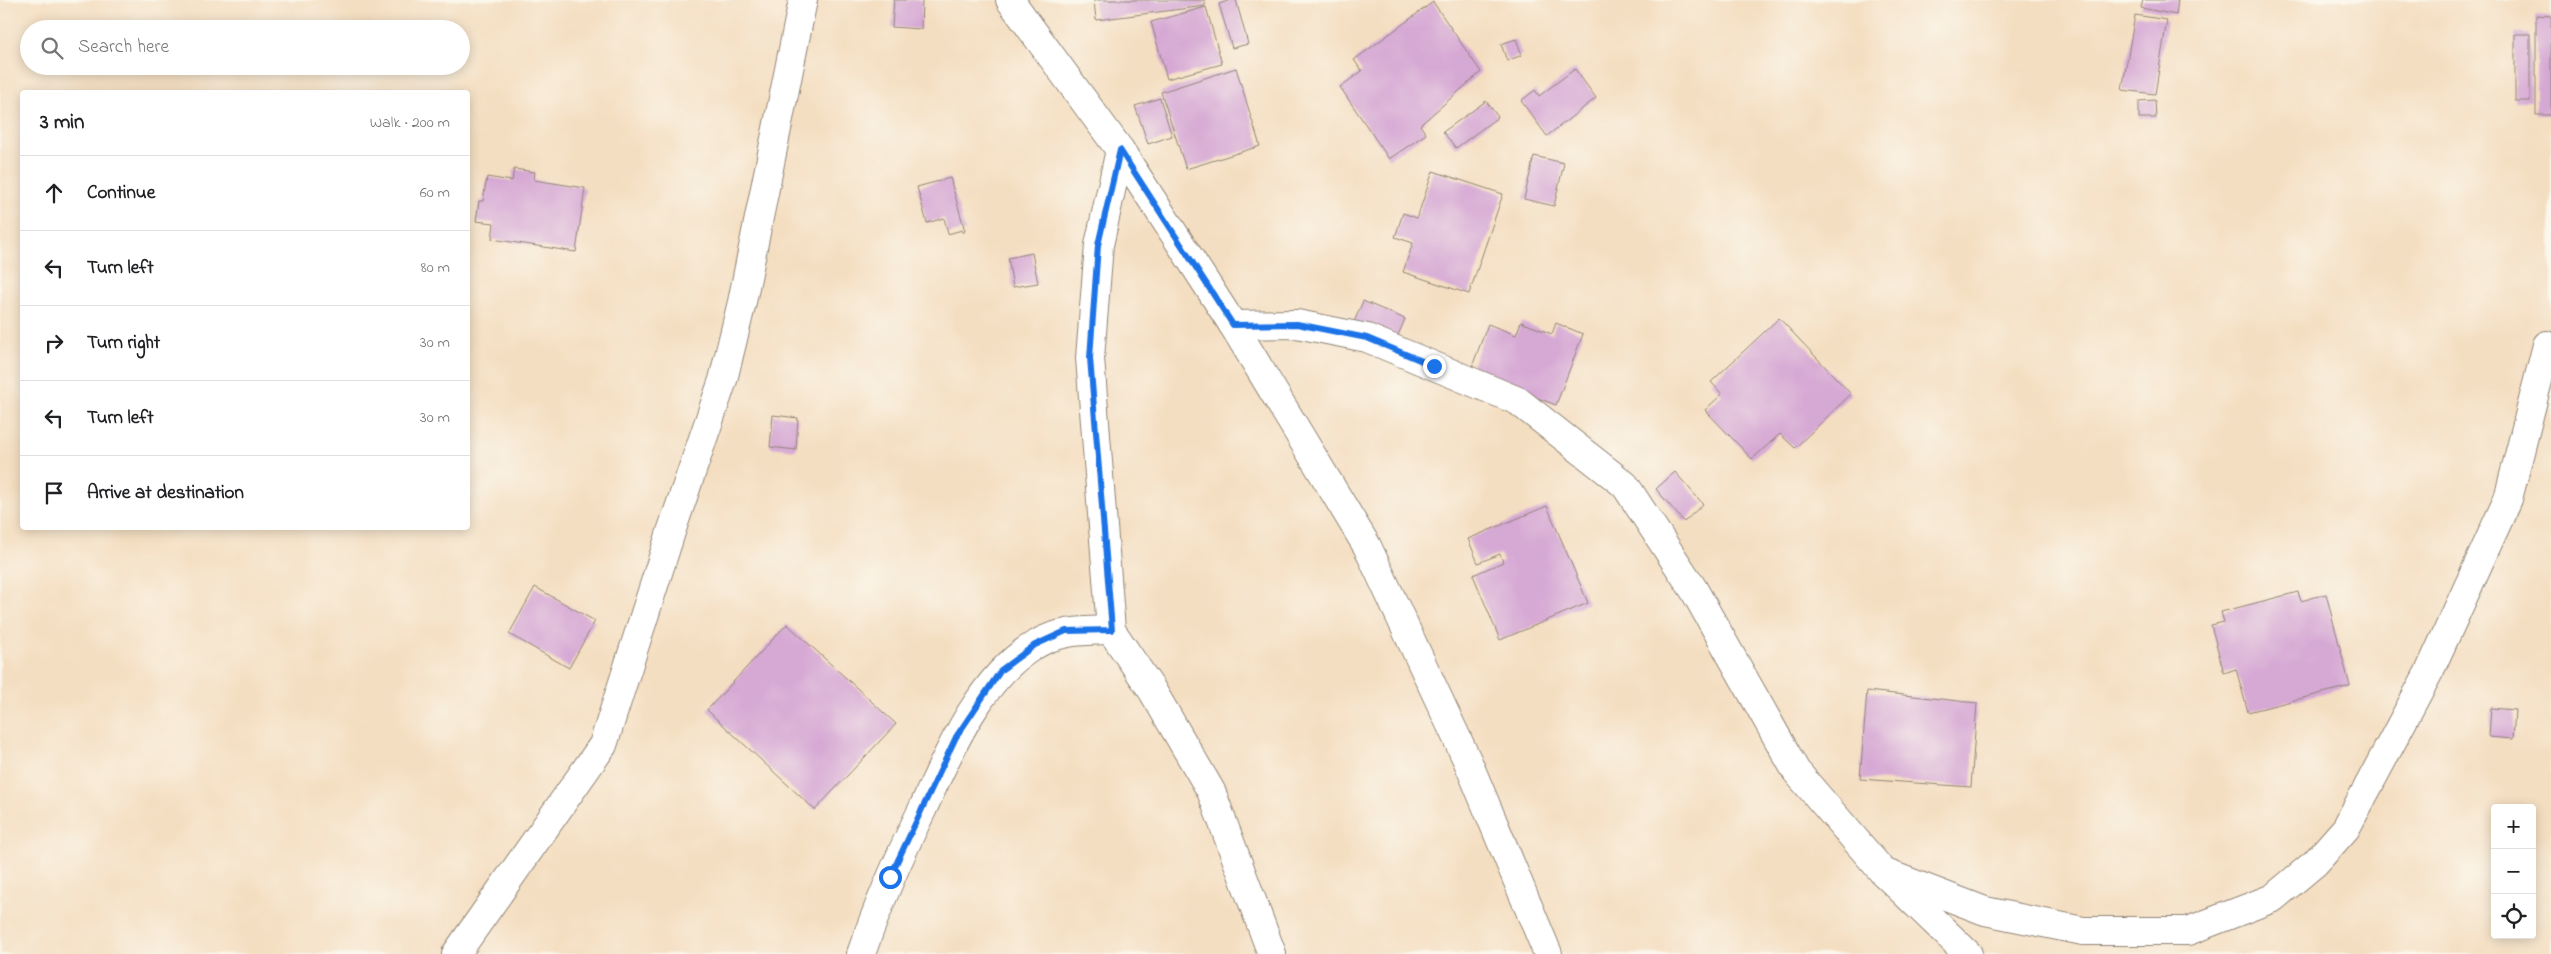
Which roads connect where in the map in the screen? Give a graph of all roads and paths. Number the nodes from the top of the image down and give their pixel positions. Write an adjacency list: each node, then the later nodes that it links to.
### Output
1 (803, 0): 8 (street)
2 (1010, 0): 3 (street)
3 (1120, 150): 4 (street); 6 (street)
4 (1233, 325): 7 (street); 11 (street)
5 (2547, 346): 7 (street)
6 (1112, 630): 9 (street); 10 (street)
7 (1883, 872): 12 (street)
8 (456, 954)
9 (860, 954)
10 (1272, 954)
11 (1548, 954)
12 (1968, 954)

